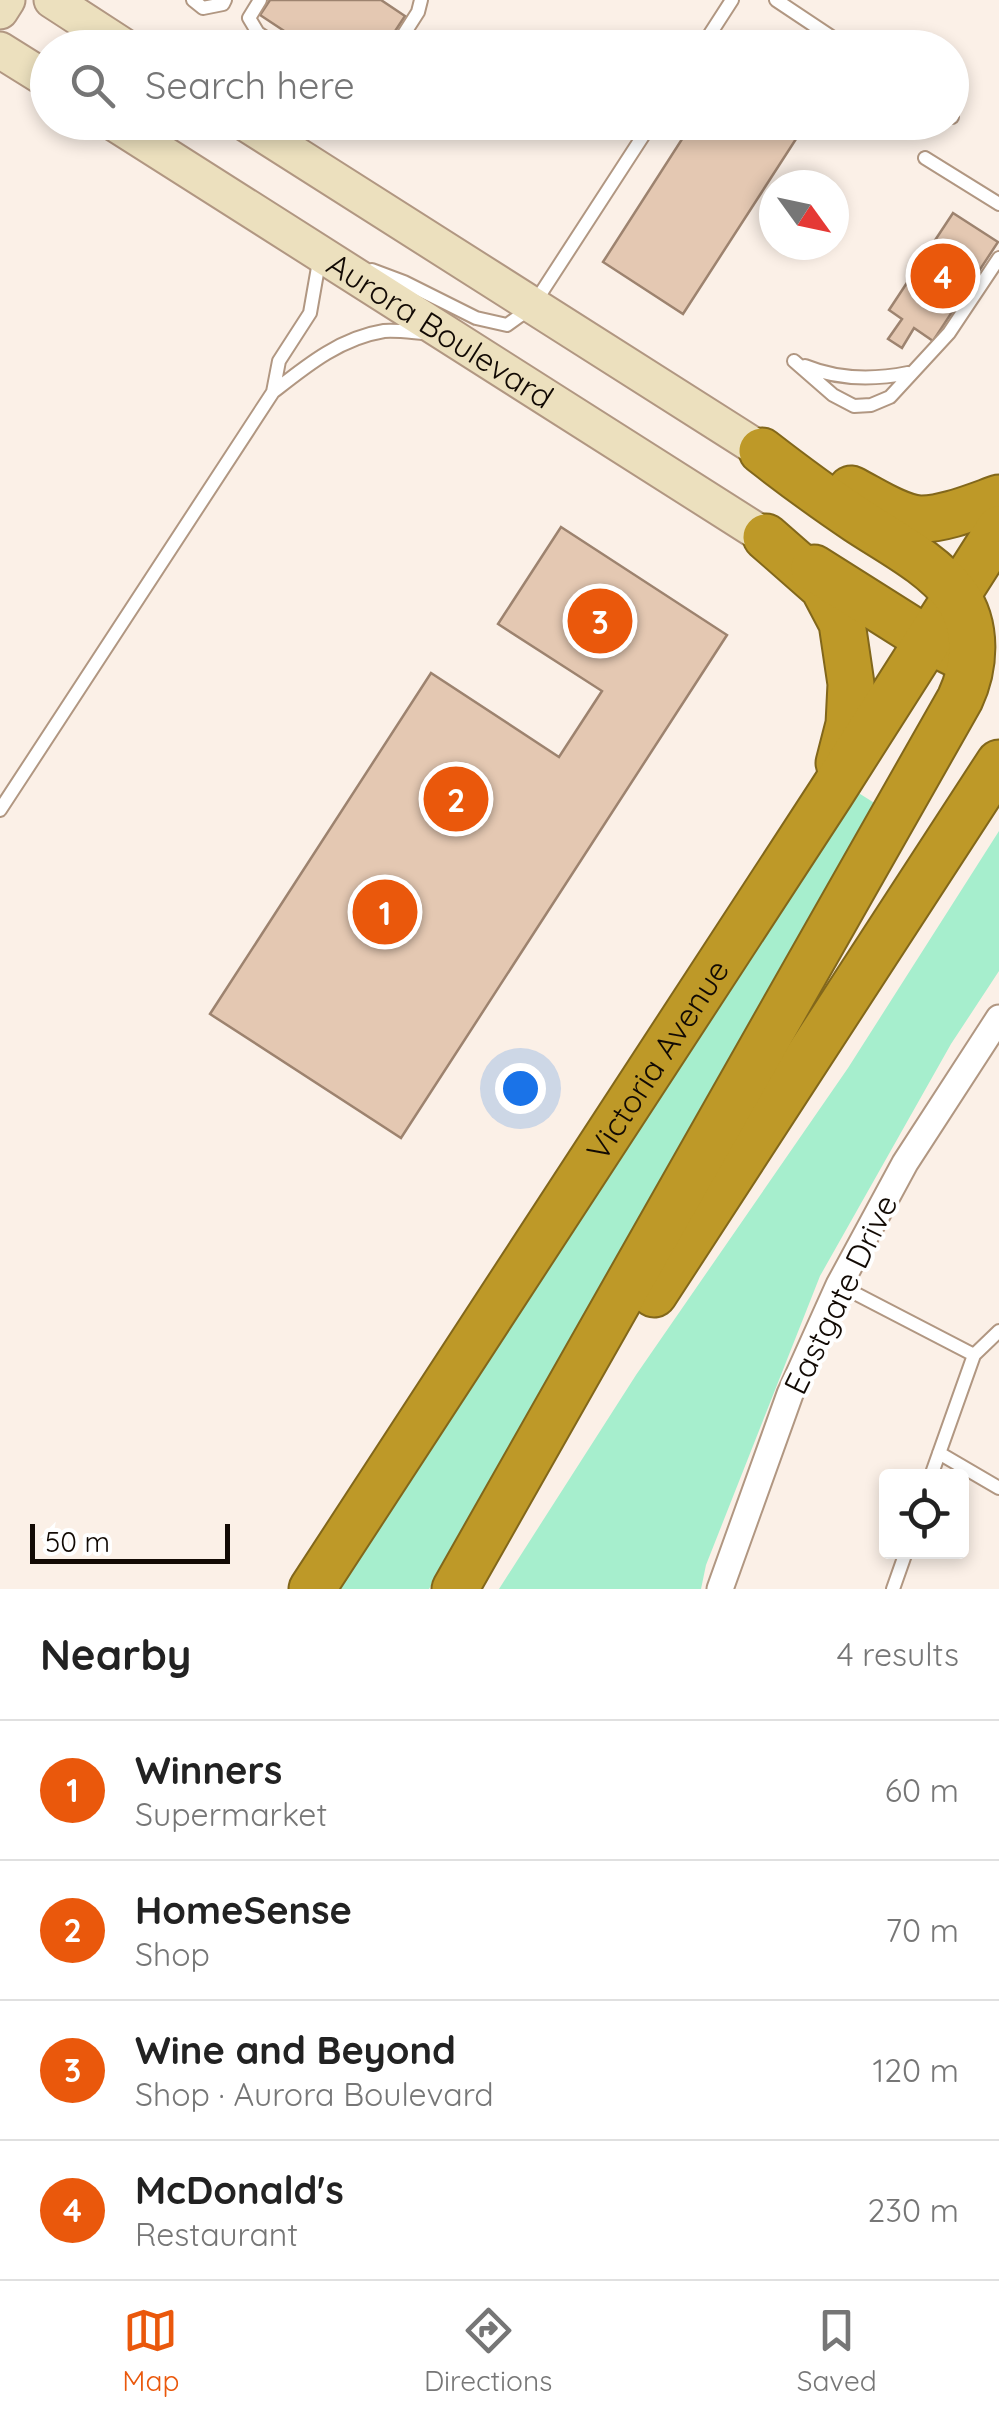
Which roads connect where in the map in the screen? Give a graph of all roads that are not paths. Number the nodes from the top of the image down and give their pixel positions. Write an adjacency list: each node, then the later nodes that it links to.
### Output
1 (7, 0): 9 (street)
2 (52, 0): 10 (street)
3 (193, 0): 4 (lane)
4 (225, 0)
5 (260, 0): 11 (lane)
6 (420, 0): 12 (lane)
7 (732, 0): 13 (lane)
8 (776, 0): 14 (lane)
9 (0, 11)
10 (98, 30)
11 (256, 30)
12 (406, 30)
13 (713, 30)
14 (821, 30)
15 (0, 50): 16 (street)
16 (30, 69)
17 (141, 140): 22 (street, Aurora Boulevard)
18 (272, 140): 24 (street)
19 (640, 140): 24 (lane)
20 (926, 158): 21 (lane)
21 (999, 204)
22 (307, 247): 24 (lane); 25 (street, Aurora Boulevard); 27 (lane)
23 (999, 258): 26 (lane)
24 (532, 307): 28 (street)
25 (443, 334): 27 (lane); 31 (street, Aurora Boulevard)
26 (910, 373): 26 (lane)
27 (273, 392): 37 (lane)
28 (762, 451): 29 (highway); 32 (highway)
29 (999, 498)
30 (999, 528): 32 (highway, Victoria Avenue)
31 (766, 538): 33 (highway); 36 (highway)
32 (957, 596): 33 (highway, Victoria Avenue); 34 (highway)
33 (928, 640): 34 (highway); 36 (highway, Victoria Avenue)
34 (986, 660): 47 (highway)
35 (999, 763): 48 (highway)
36 (830, 793): 46 (highway, Victoria Avenue)
37 (0, 810)
38 (999, 1018): 39 (street, Eastgate Drive)
39 (840, 1285): 41 (lane); 49 (street, Eastgate Drive)
40 (999, 1331): 41 (lane)
41 (974, 1355): 42 (lane)
42 (939, 1452): 43 (lane); 44 (lane)
43 (933, 1469)
44 (999, 1488)
45 (904, 1559): 50 (lane)
46 (312, 1589)
47 (454, 1589)
48 (462, 1589)
49 (720, 1589)
50 (893, 1589)

